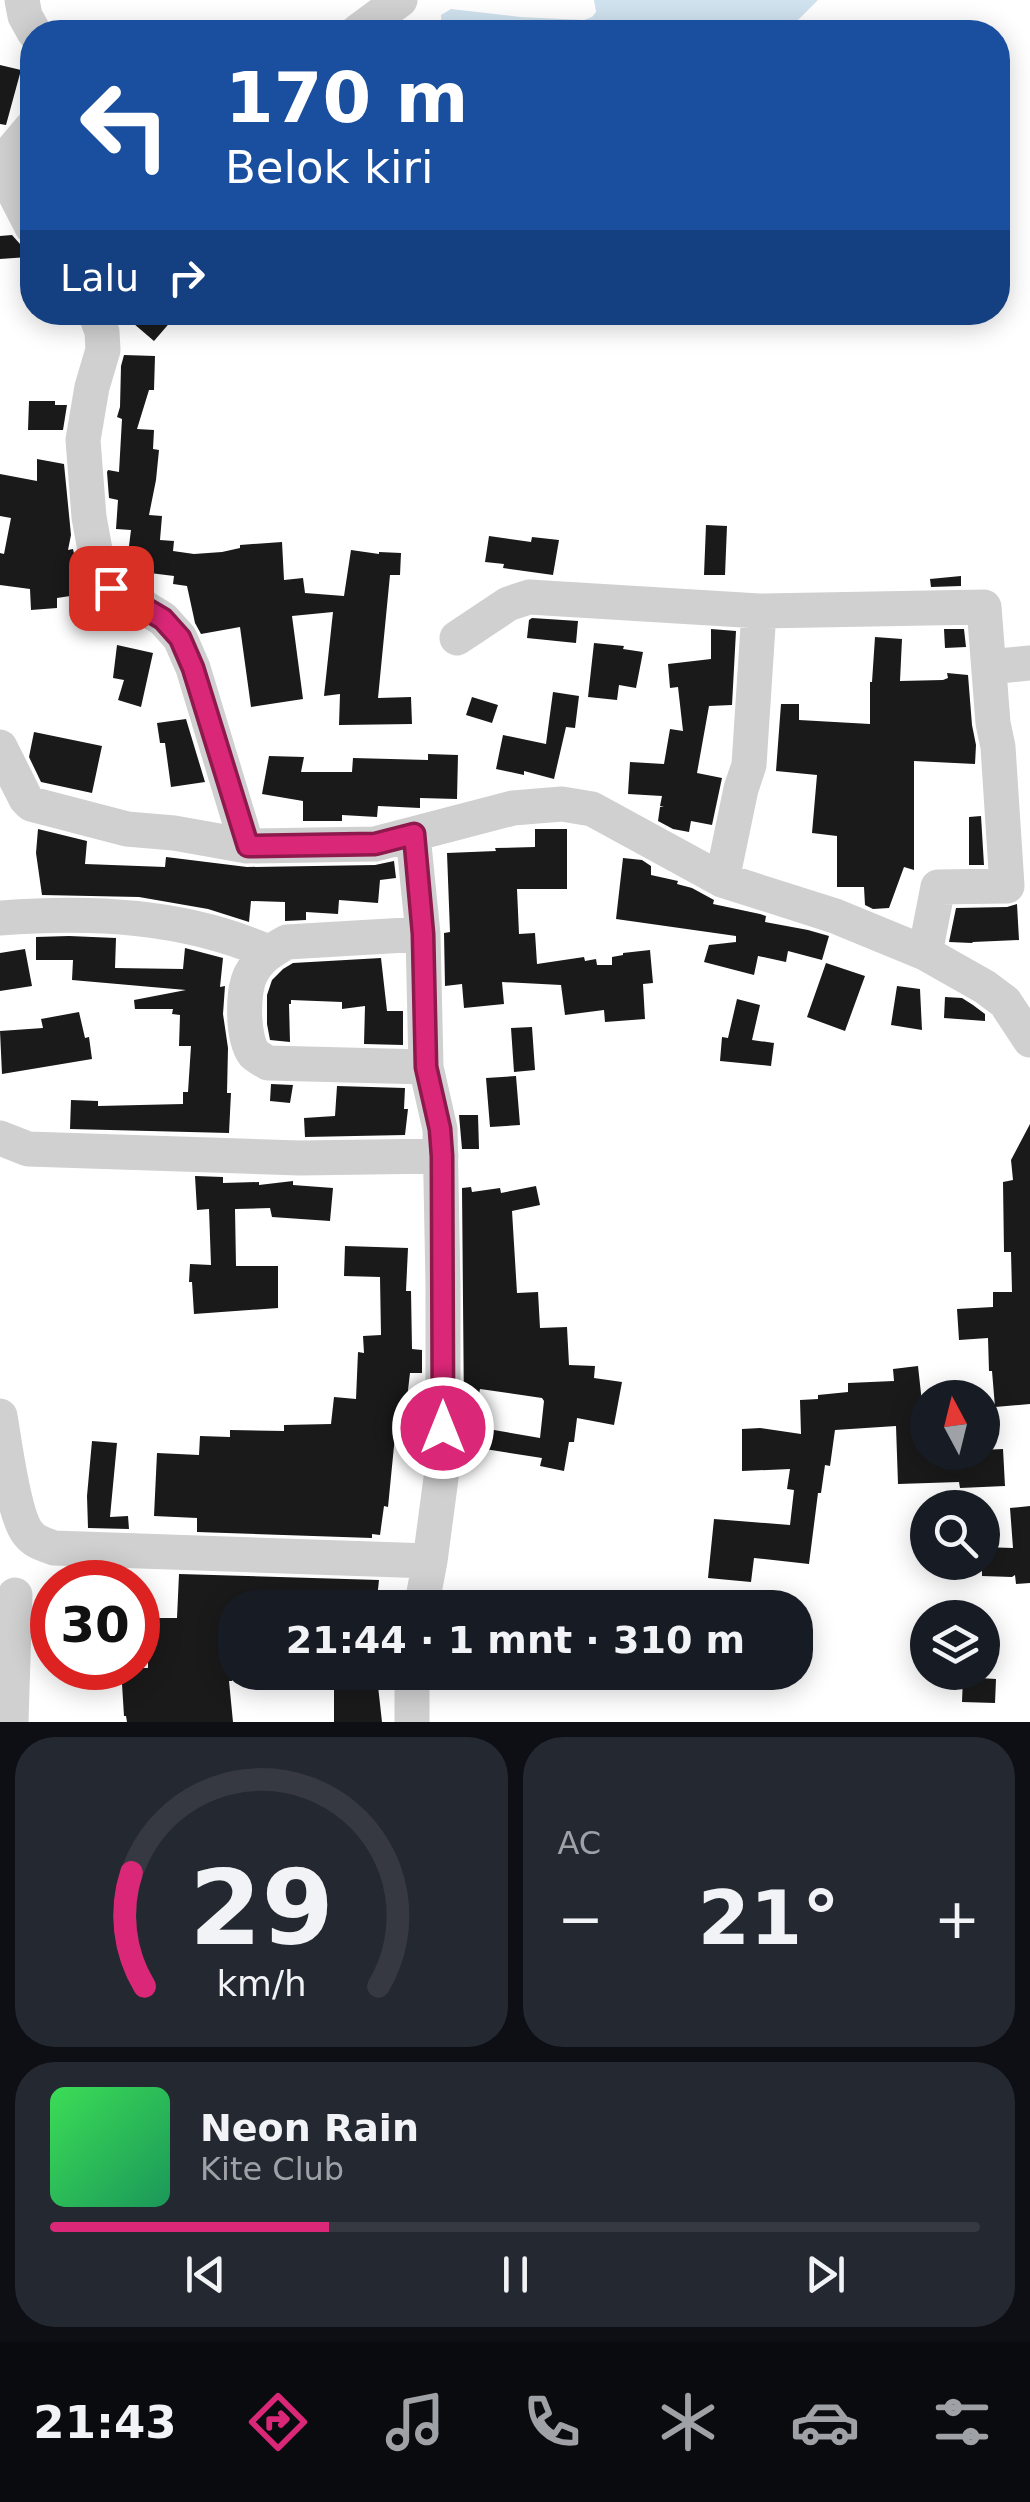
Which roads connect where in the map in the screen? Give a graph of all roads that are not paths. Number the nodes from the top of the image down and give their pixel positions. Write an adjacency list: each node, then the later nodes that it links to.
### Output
1 (400, 0): 2 (street)
2 (373, 20)
3 (20, 141): 4 (street)
4 (0, 165): 5 (street)
5 (20, 204)
6 (100, 325): 13 (street)
7 (759, 612): 8 (street); 10 (street); 14 (street)
8 (457, 638)
9 (1030, 663): 10 (street)
10 (989, 666): 18 (street)
11 (0, 748): 13 (street)
12 (414, 834): 13 (street); 14 (street); 16 (street)
13 (248, 846)
14 (722, 880): 18 (street)
15 (0, 918): 17 (street)
16 (423, 934): 17 (street); 21 (street)
17 (268, 952): 21 (street)
18 (925, 953): 19 (street)
19 (1018, 997): 20 (street)
20 (1030, 1040)
21 (426, 1067): 23 (street)
22 (0, 1138): 23 (street)
23 (442, 1156): 25 (street)
24 (0, 1416): 25 (street)
25 (430, 1562): 26 (street)
26 (425, 1590)
27 (15, 1594): 29 (street)
28 (412, 1690): 30 (street)
29 (11, 1722)
30 (412, 1722)

